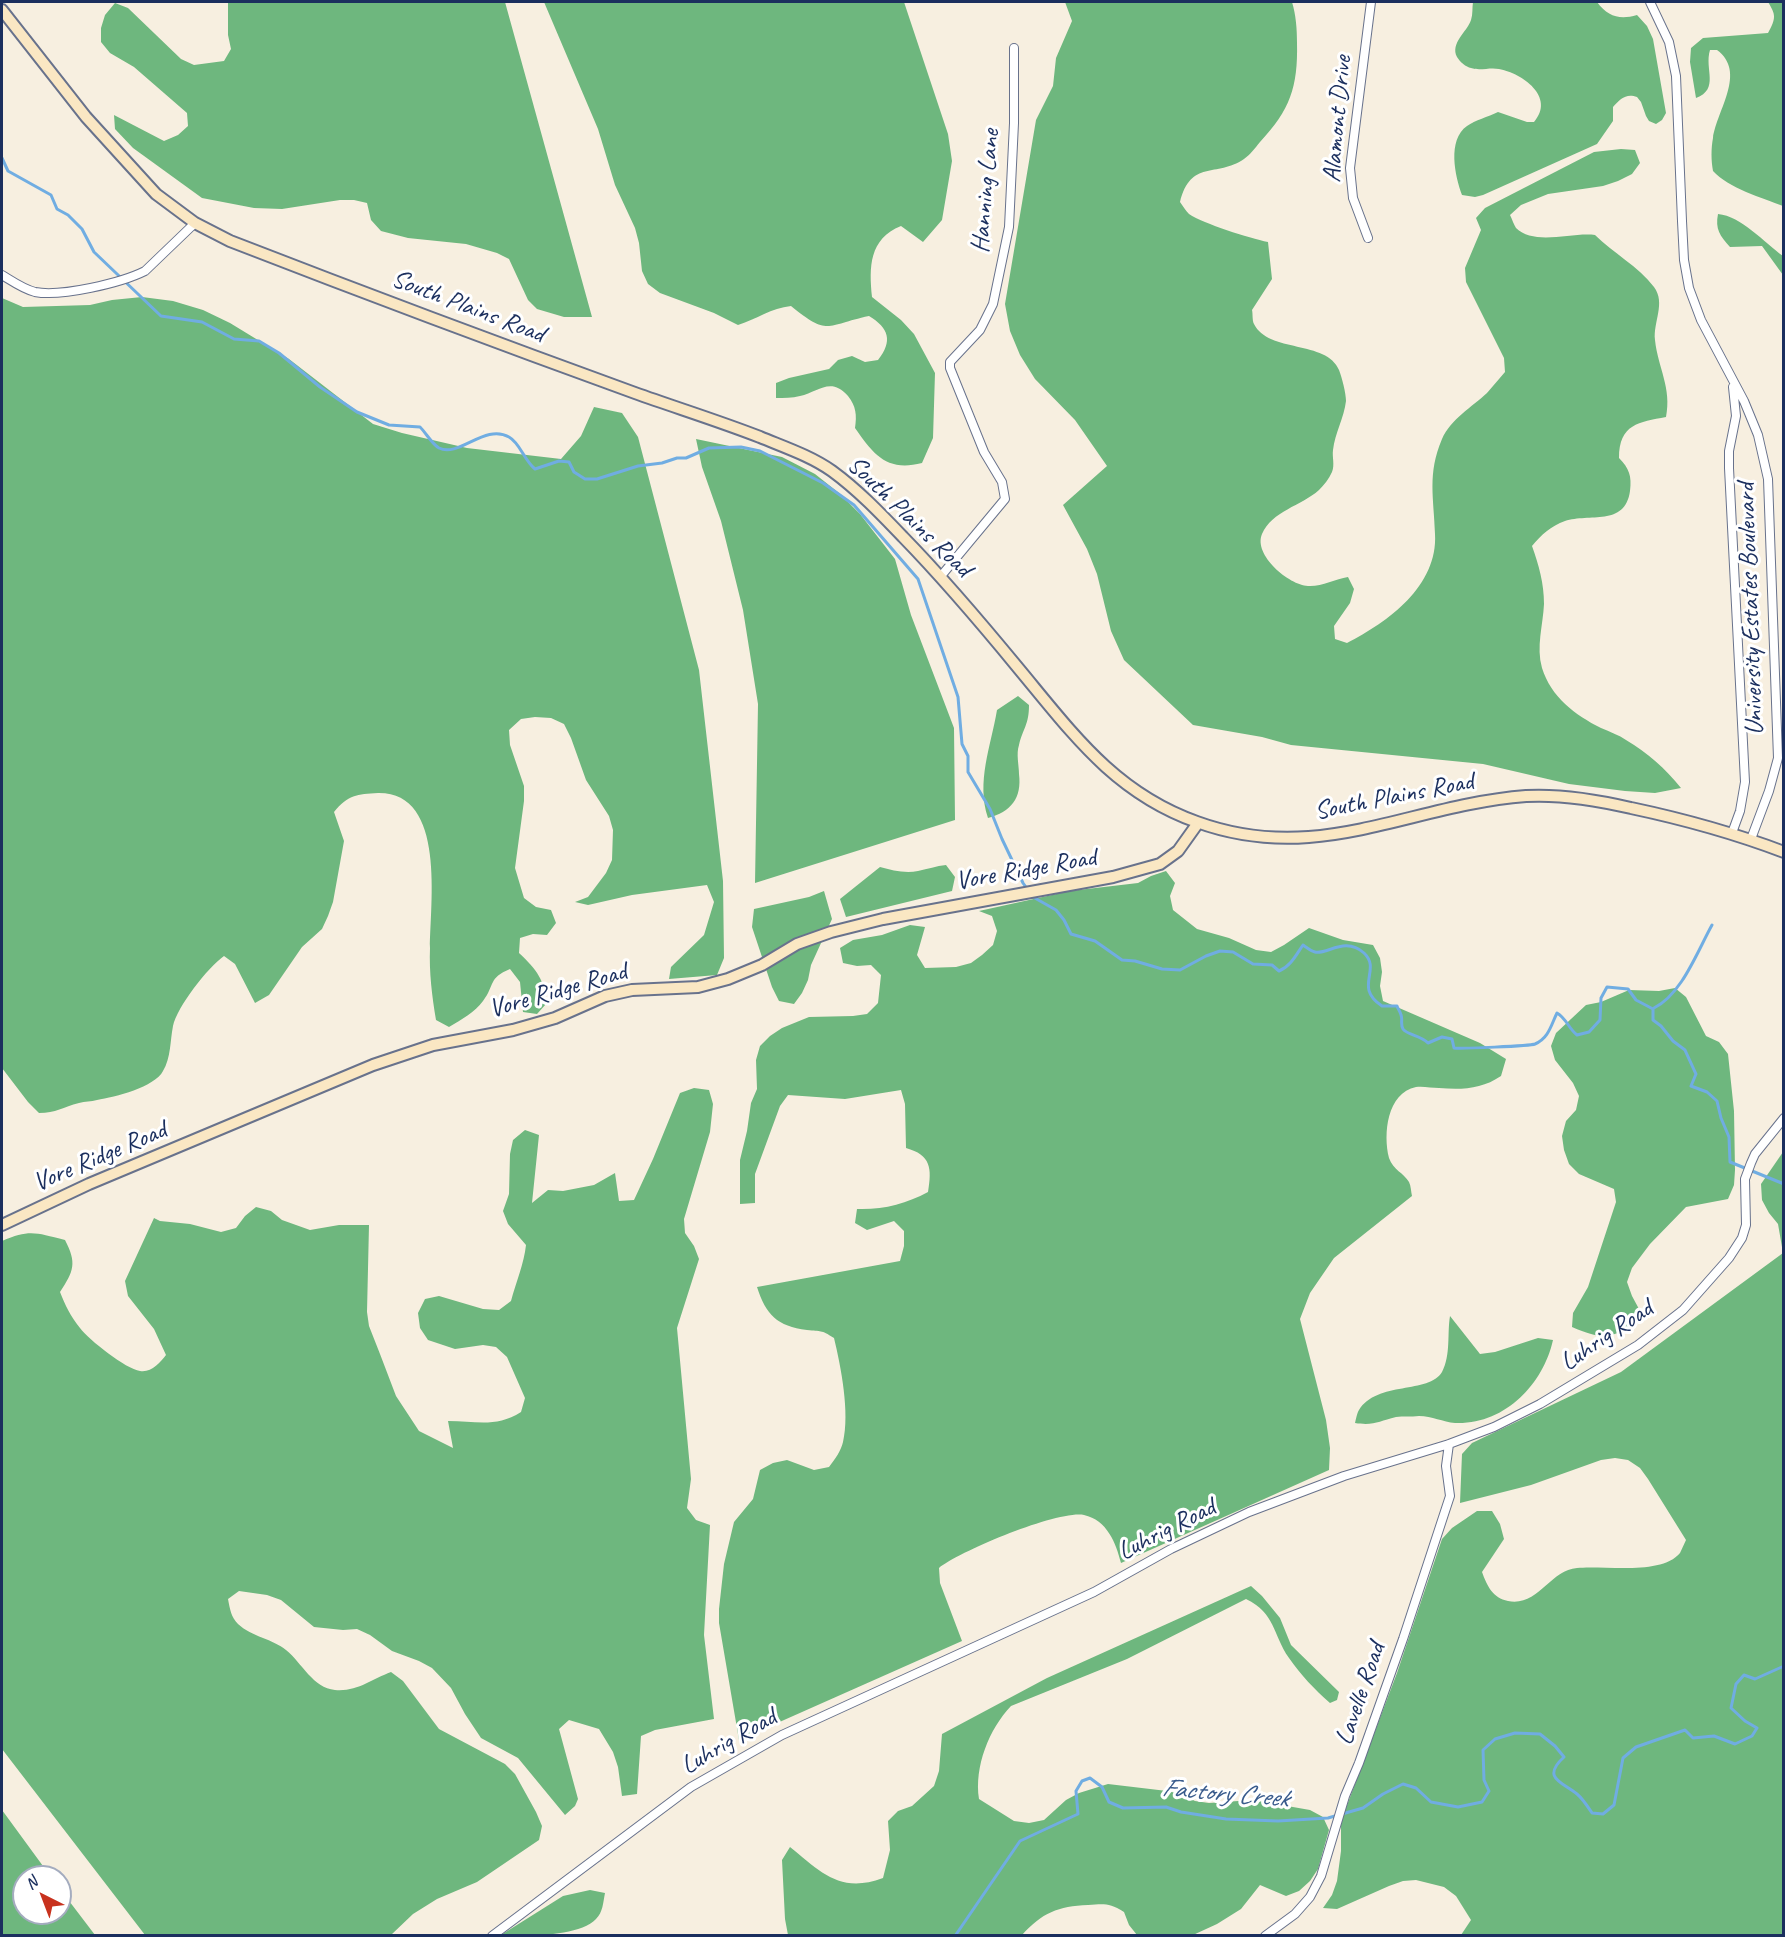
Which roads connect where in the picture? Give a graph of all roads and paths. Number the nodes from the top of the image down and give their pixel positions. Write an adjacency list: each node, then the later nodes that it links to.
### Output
1 (1371, 2): 6 (street, Alamont Drive)
2 (1650, 2): 8 (street, University Estates Boulevard)
3 (2, 10): 5 (main road, South Plains Road)
4 (1014, 48): 9 (street, Hanning Lane)
5 (195, 223): 7 (street); 9 (main road, South Plains Road)
6 (1368, 238)
7 (2, 275)
8 (1732, 380): 11 (street, University Estates Boulevard); 12 (street, University Estates Boulevard)
9 (941, 576): 10 (main road, South Plains Road)
10 (1198, 823): 11 (main road, South Plains Road); 15 (main road, Vore Ridge Road)
11 (1732, 833): 12 (main road, South Plains Road)
12 (1751, 839): 13 (main road, South Plains Road)
13 (1784, 852)
14 (1784, 1118): 16 (street, Luhrig Road)
15 (2, 1225)
16 (1449, 1444): 17 (street, Luhrig Road); 18 (street, Lavelle Road)
17 (492, 1935)
18 (1265, 1935)

